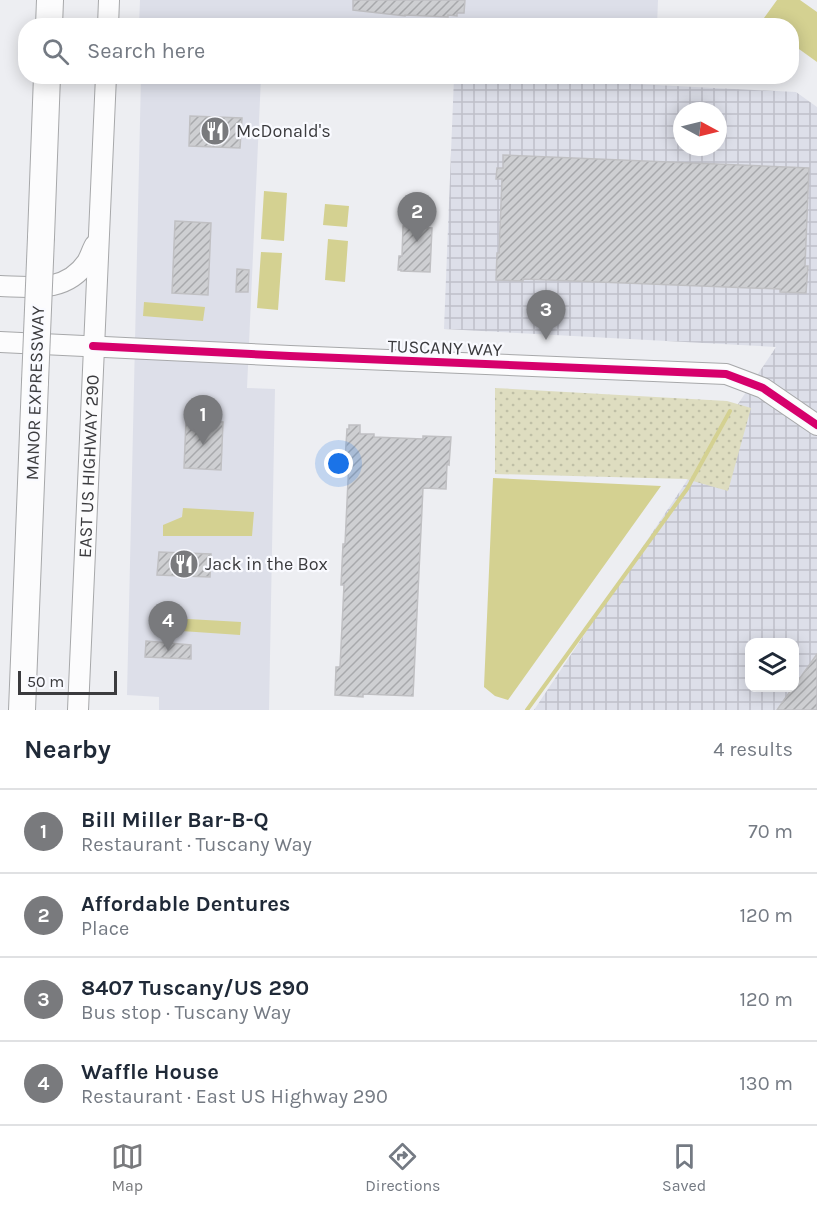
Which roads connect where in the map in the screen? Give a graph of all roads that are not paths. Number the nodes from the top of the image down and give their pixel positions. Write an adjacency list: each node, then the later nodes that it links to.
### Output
1 (50, 0): 3 (highway)
2 (109, 0): 4 (main road)
3 (49, 18)
4 (108, 18)
5 (47, 84): 12 (highway, MANOR EXPRESSWAY, bridge)
6 (106, 84): 7 (main road, EAST US HIGHWAY 290)
7 (98, 238): 8 (main road); 10 (main road, EAST US HIGHWAY 290)
8 (0, 286)
9 (0, 342): 10 (main road, TUSCANY WAY)
10 (93, 346): 11 (main road, TUSCANY WAY); 13 (main road, EAST US HIGHWAY 290)
11 (817, 425)
12 (22, 710)
13 (78, 710)

